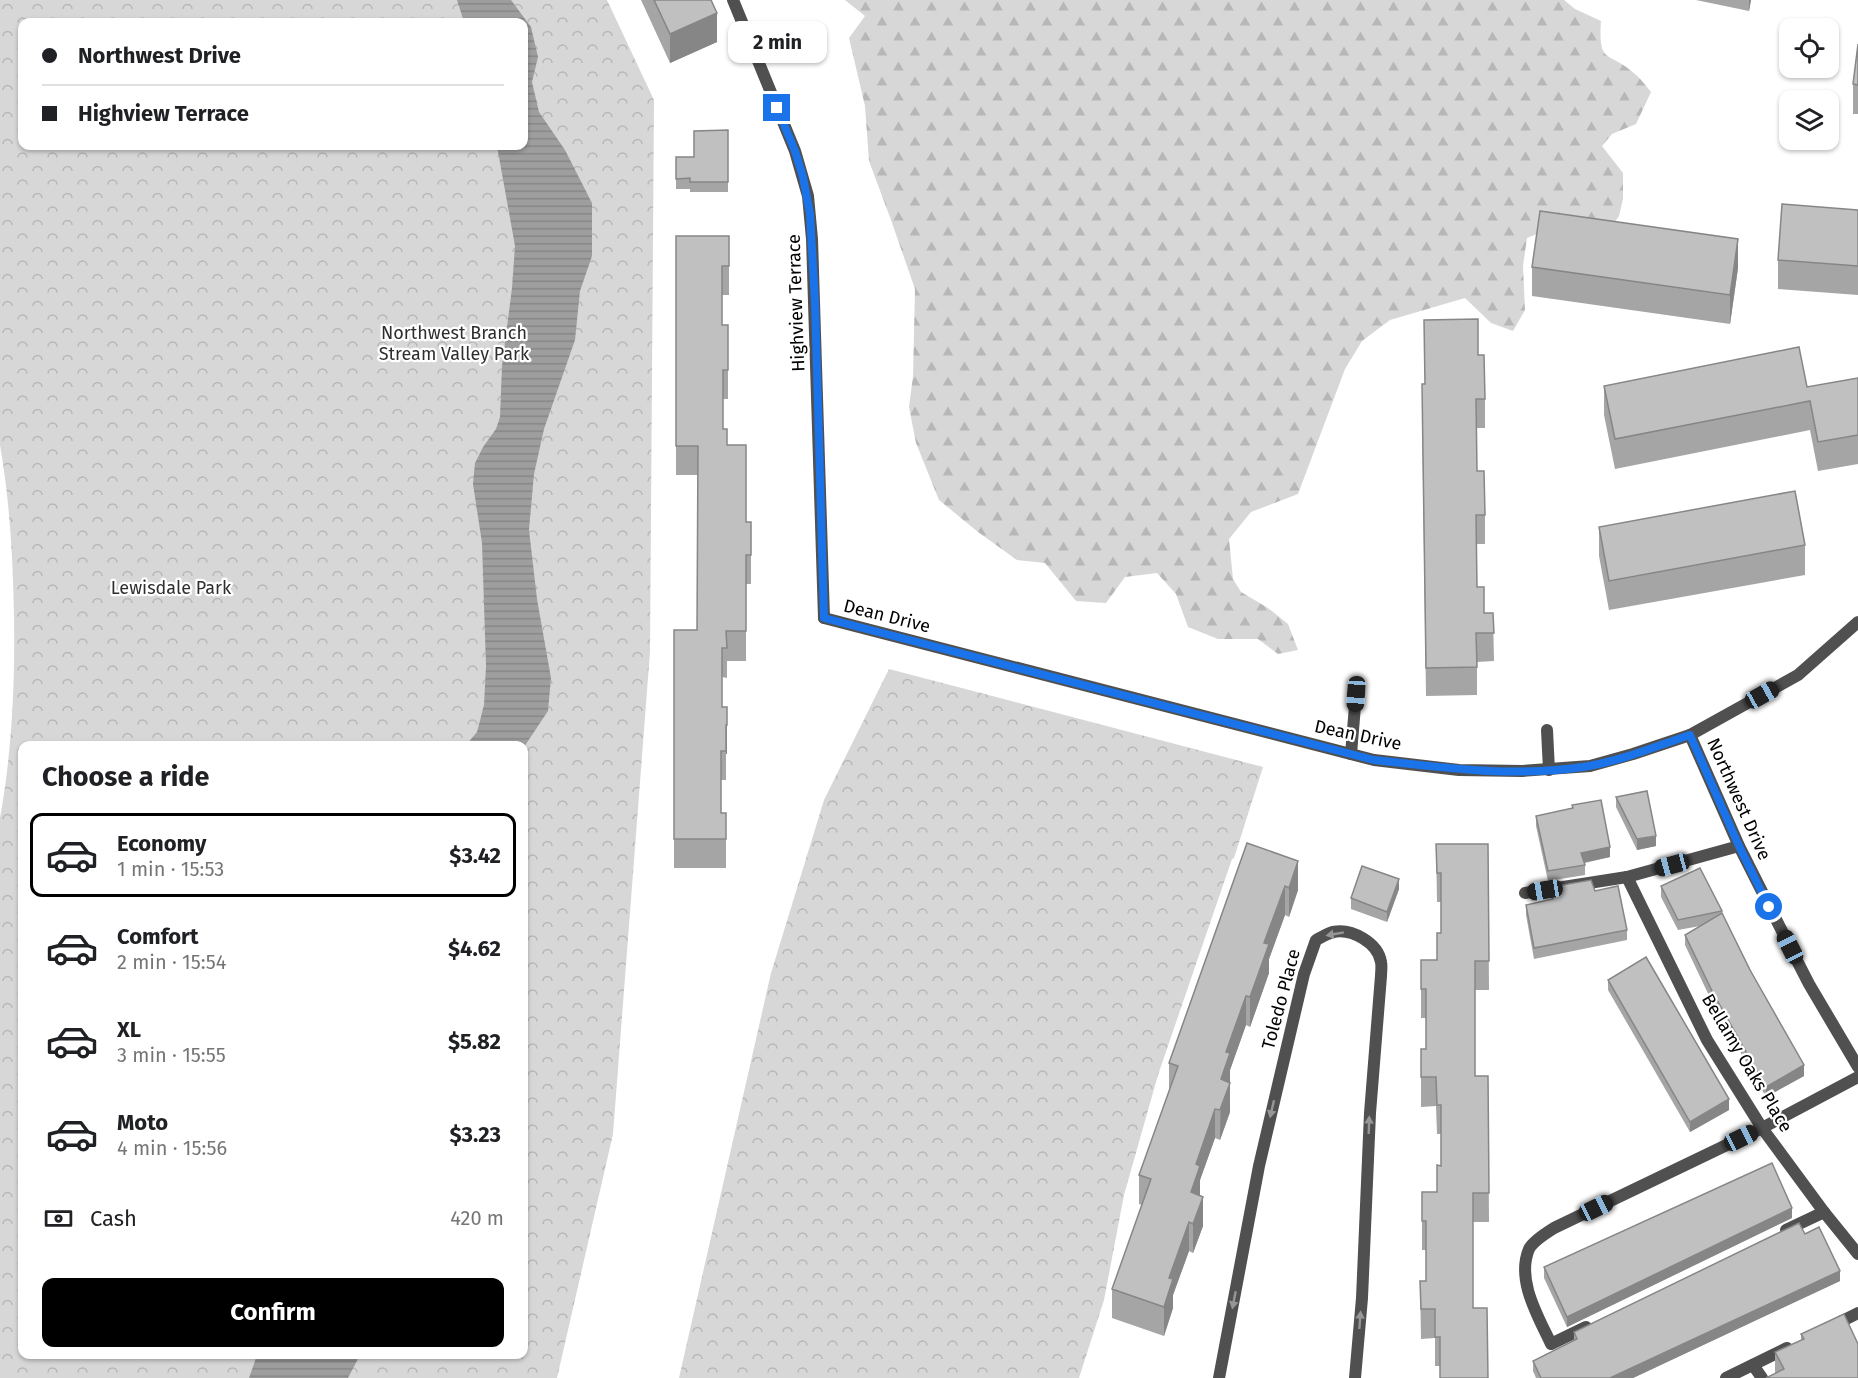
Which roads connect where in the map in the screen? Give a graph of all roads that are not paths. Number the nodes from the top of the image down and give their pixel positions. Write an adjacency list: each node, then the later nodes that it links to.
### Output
1 (733, 0): 2 (street, Highview Terrace)
2 (824, 618): 7 (street, Dean Drive)
3 (1858, 622): 6 (street, Dean Drive)
4 (1356, 694): 7 (street)
5 (1547, 730): 8 (street)
6 (1690, 735): 8 (street, Dean Drive); 9 (street, Northwest Drive)
7 (1351, 754): 8 (street, Dean Drive)
8 (1549, 770)
9 (1739, 846): 10 (street); 12 (street, Northwest Drive)
10 (1627, 877): 11 (street); 14 (street, Bellamy Oaks Place)
11 (1525, 893)
12 (1858, 1068)
13 (1858, 1077): 14 (street)
14 (1762, 1128): 15 (street, Bellamy Oaks Place); 19 (street)
15 (1824, 1212): 16 (street); 17 (street, Bellamy Oaks Place)
16 (1772, 1237)
17 (1858, 1254)
18 (1858, 1313): 20 (street)
19 (1593, 1323)
20 (1816, 1334)
21 (1795, 1344): 22 (street)
22 (1753, 1365): 25 (street); 26 (street)
23 (1219, 1378): 24 (street, Toledo Place, one-way to 23)
24 (1355, 1378)
25 (1726, 1378)
26 (1762, 1378)

